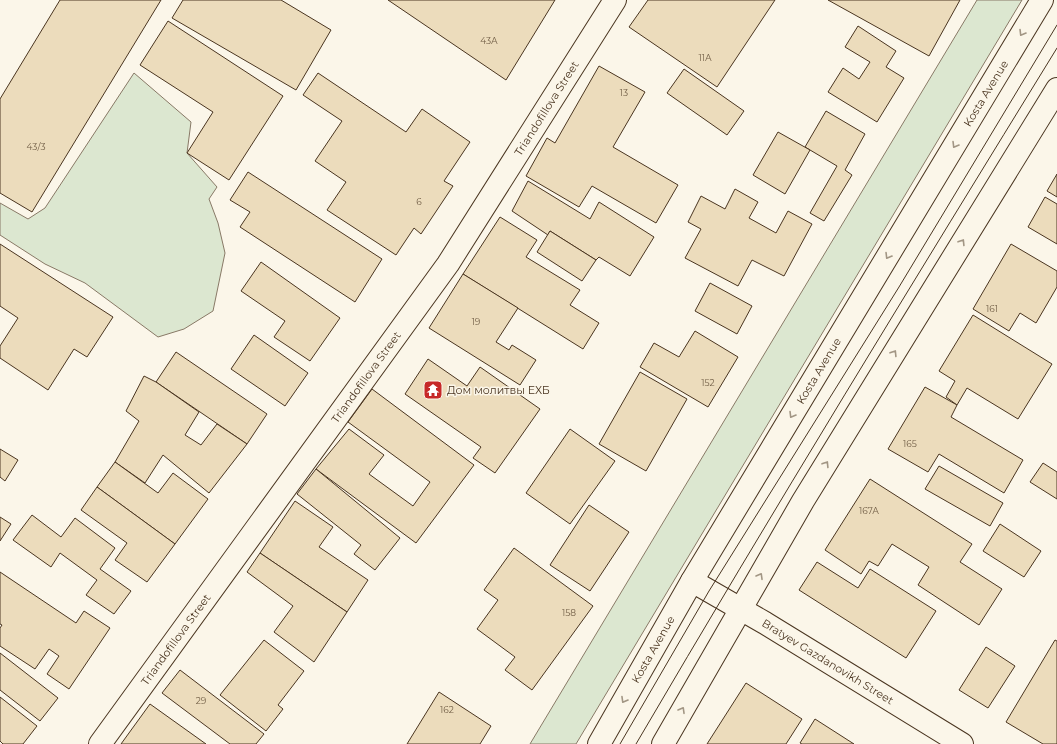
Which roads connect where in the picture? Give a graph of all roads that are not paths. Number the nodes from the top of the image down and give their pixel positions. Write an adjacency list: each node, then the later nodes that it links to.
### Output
1 (615, 0): 6 (main road, Triandofillova Street)
2 (1042, 0): 4 (main road, Kosta Avenue, one-way to 4)
3 (1057, 89): 5 (main road, one-way to 3)
4 (692, 581): 5 (main road, Bratyev Gazdanovikh Street); 7 (main road, Kosta Avenue, one-way to 7)
5 (741, 610): 8 (main road, one-way to 5); 9 (main road, Bratyev Gazdanovikh Street)
6 (100, 744)
7 (599, 744)
8 (663, 744)
9 (962, 744)

